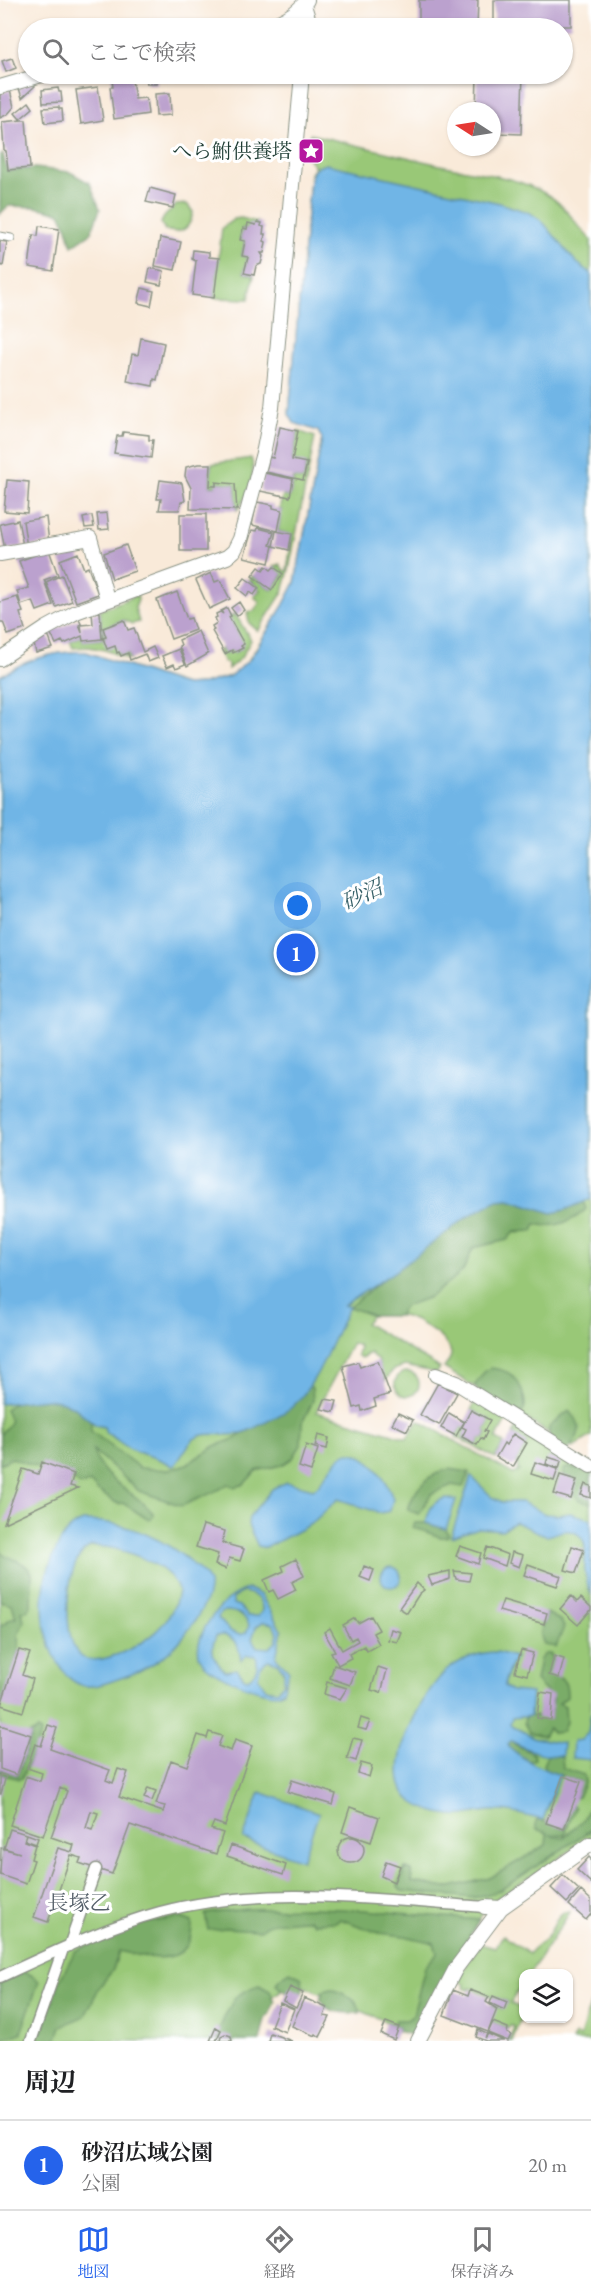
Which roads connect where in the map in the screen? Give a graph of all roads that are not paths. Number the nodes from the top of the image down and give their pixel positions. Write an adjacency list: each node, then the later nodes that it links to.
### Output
1 (306, 2): 2 (street); 3 (street)
2 (285, 18)
3 (308, 18)
4 (18, 82): 6 (street)
5 (301, 84): 10 (street)
6 (0, 87)
7 (0, 236): 8 (lane)
8 (11, 238)
9 (0, 555): 10 (street)
10 (107, 599): 11 (street)
11 (0, 659)
12 (436, 1375): 13 (street)
13 (591, 1466)
14 (591, 1844): 17 (street)
15 (96, 1869): 18 (street)
16 (485, 1907): 17 (street); 18 (street)
17 (501, 1908): 21 (street)
18 (66, 1948): 19 (street); 20 (street)
19 (0, 1977)
20 (31, 2041)
21 (418, 2041)

